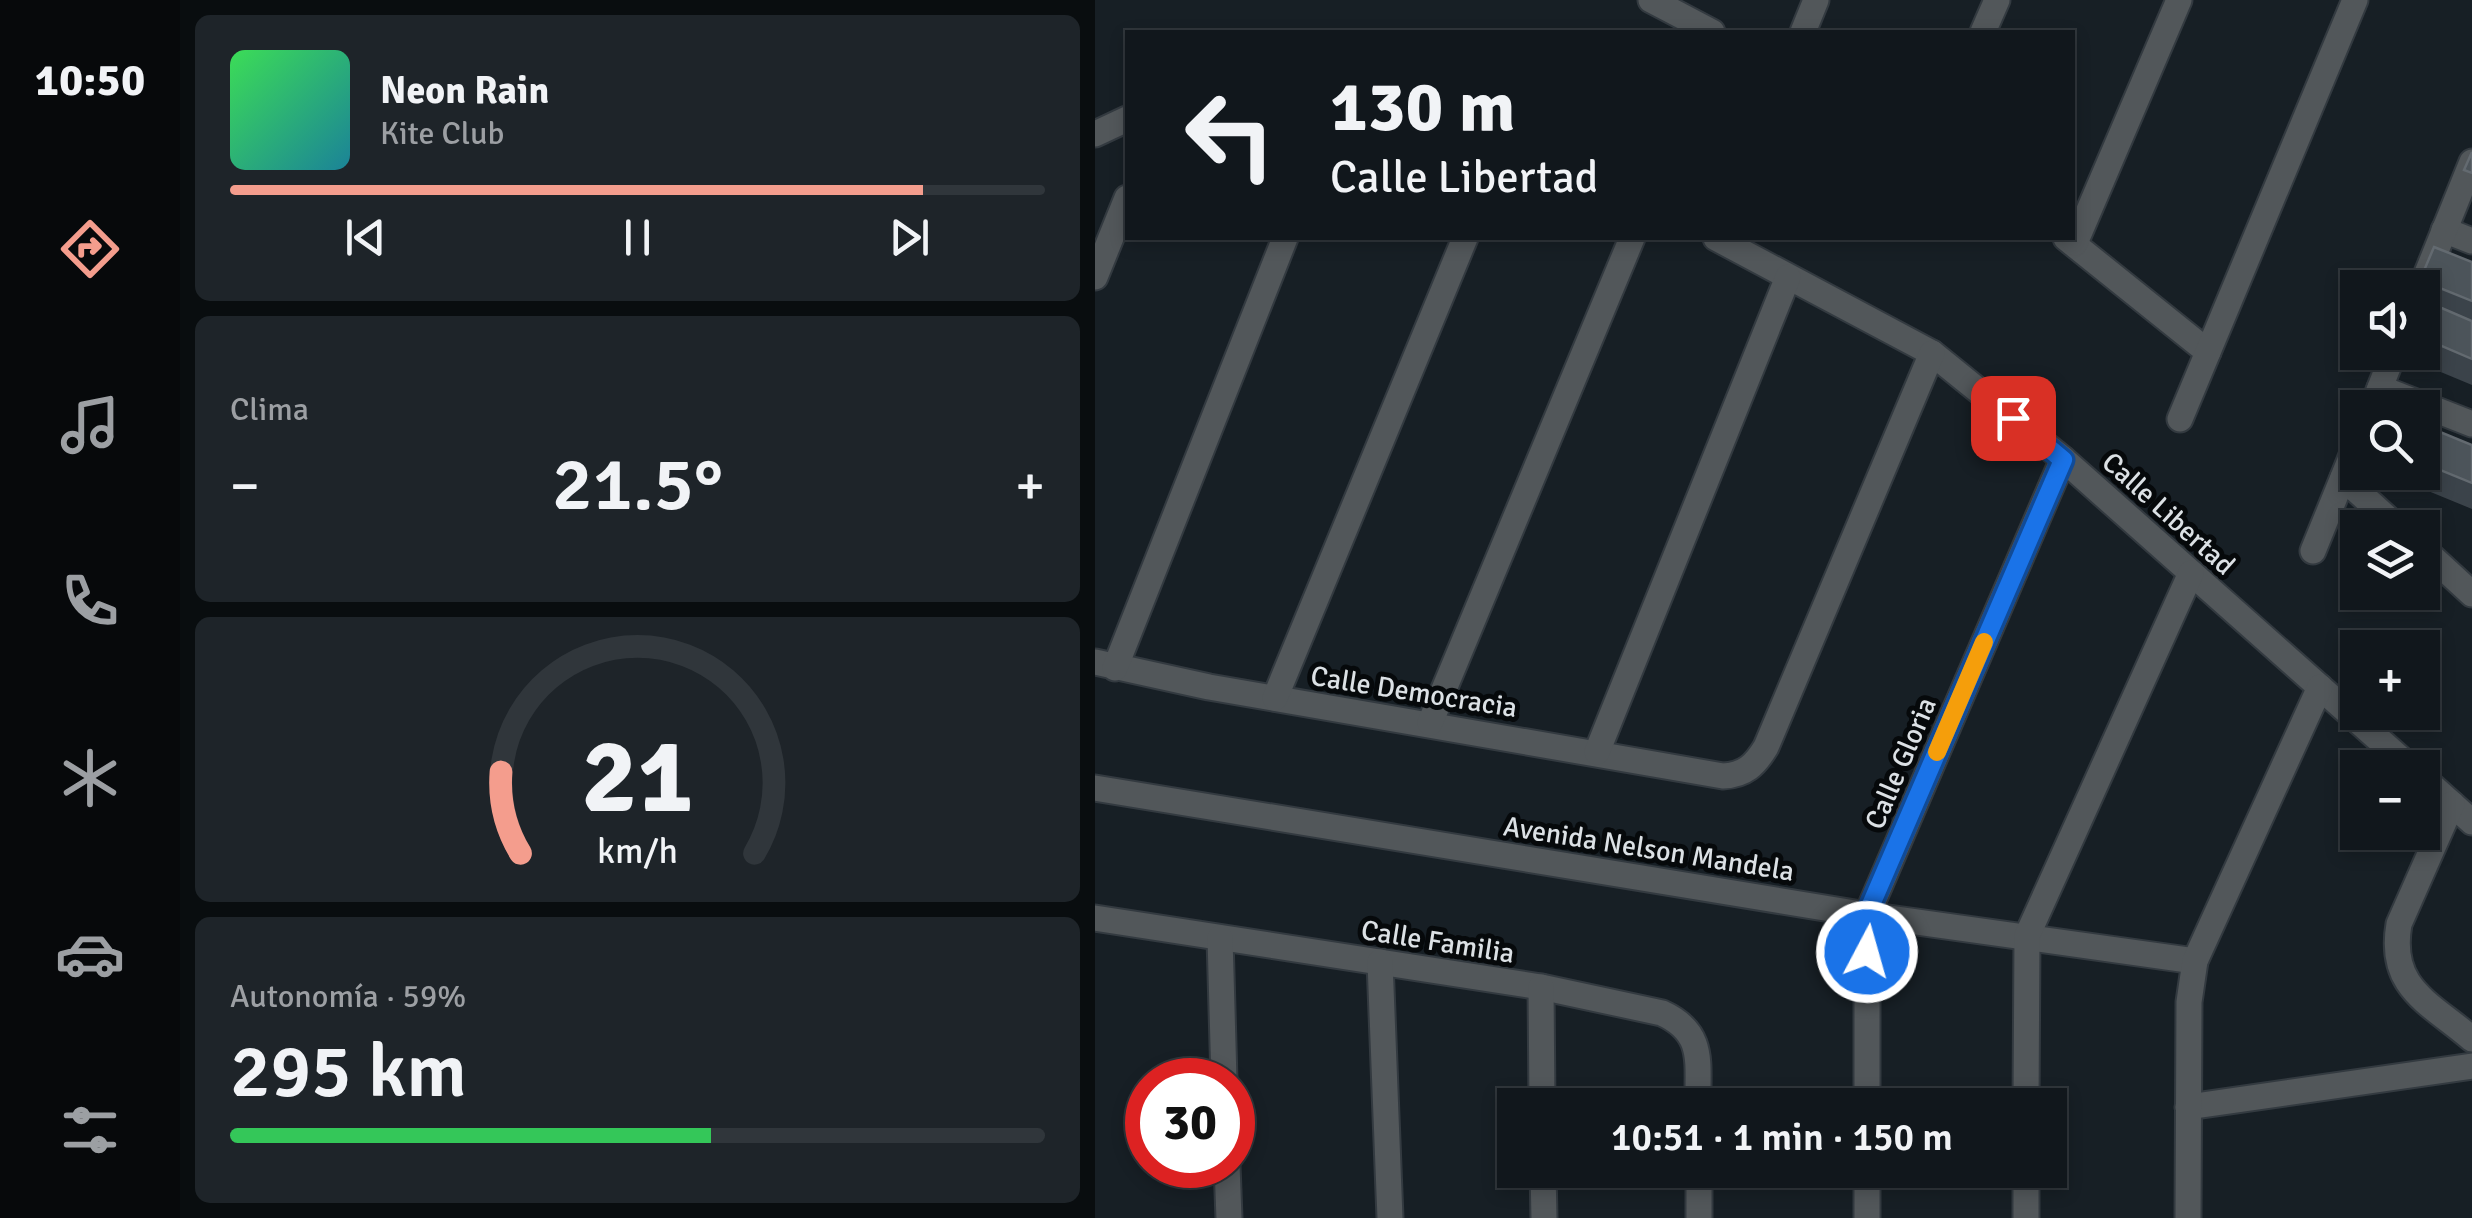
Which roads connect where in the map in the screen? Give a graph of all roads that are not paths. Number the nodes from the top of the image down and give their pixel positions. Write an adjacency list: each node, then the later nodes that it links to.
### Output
1 (1651, 0): 6 (street)
2 (1816, 0): 7 (street)
3 (1997, 0): 8 (street)
4 (2179, 0): 13 (street)
5 (2355, 0): 24 (street)
6 (1708, 30)
7 (1804, 30)
8 (1984, 30)
9 (1125, 121): 10 (street)
10 (1095, 134)
11 (2472, 162): 14 (street)
12 (1125, 203): 22 (street)
13 (2075, 229)
14 (2444, 230): 20 (street); 21 (street)
15 (1284, 240): 37 (street)
16 (1464, 240): 39 (street)
17 (1631, 240): 40 (street)
18 (1720, 240): 23 (street, Calle Libertad)
19 (2070, 240): 24 (street)
20 (2472, 241)
21 (2428, 270)
22 (1095, 277)
23 (1789, 277): 25 (street, Calle Libertad); 42 (street)
24 (2208, 352): 27 (street)
25 (1932, 353): 29 (street, Calle Libertad); 42 (street, Calle Democracia)
26 (2440, 415): 28 (street)
27 (2180, 419)
28 (2472, 424)
29 (2063, 460): 35 (street, Calle Libertad); 47 (street, Calle Gloria)
30 (2340, 485): 33 (street)
31 (2356, 490): 32 (street)
32 (2378, 510)
33 (2313, 551)
34 (2440, 565): 36 (street)
35 (2191, 573): 38 (street, Calle Libertad); 49 (street)
36 (2472, 594)
37 (1105, 664): 39 (street, Calle Democracia)
38 (2320, 687): 41 (street, Calle Libertad); 52 (street)
39 (1275, 698): 40 (street, Calle Democracia)
40 (1430, 723): 42 (street, Calle Democracia)
41 (2391, 750)
42 (1597, 752)
43 (1095, 788): 47 (street, Avenida Nelson Mandela)
44 (2440, 793): 45 (street)
45 (2452, 804): 46 (street); 54 (street)
46 (2472, 822)
47 (1867, 914): 49 (street, Avenida Nelson Mandela); 59 (street, Calle Gloria)
48 (1095, 918): 50 (street, Calle Familia)
49 (2027, 936): 52 (street, Avenida Nelson Mandela); 60 (street)
50 (1219, 938): 51 (street, Calle Familia); 55 (street)
51 (1379, 962): 53 (street, Calle Familia); 68 (street)
52 (2195, 962): 61 (street)
53 (1541, 987): 57 (street); 58 (street, Calle Familia)
54 (2472, 1039)
55 (1223, 1058)
56 (2472, 1066): 61 (street)
57 (1542, 1088)
58 (1698, 1088)
59 (1867, 1088)
60 (2027, 1088)
61 (2188, 1107): 73 (street)
62 (1228, 1188): 67 (street)
63 (1543, 1188): 69 (street)
64 (1699, 1188): 70 (street)
65 (1867, 1188): 71 (street)
66 (2026, 1188): 72 (street)
67 (1229, 1218)
68 (1390, 1218)
69 (1544, 1218)
70 (1699, 1218)
71 (1867, 1218)
72 (2026, 1218)
73 (2188, 1218)

